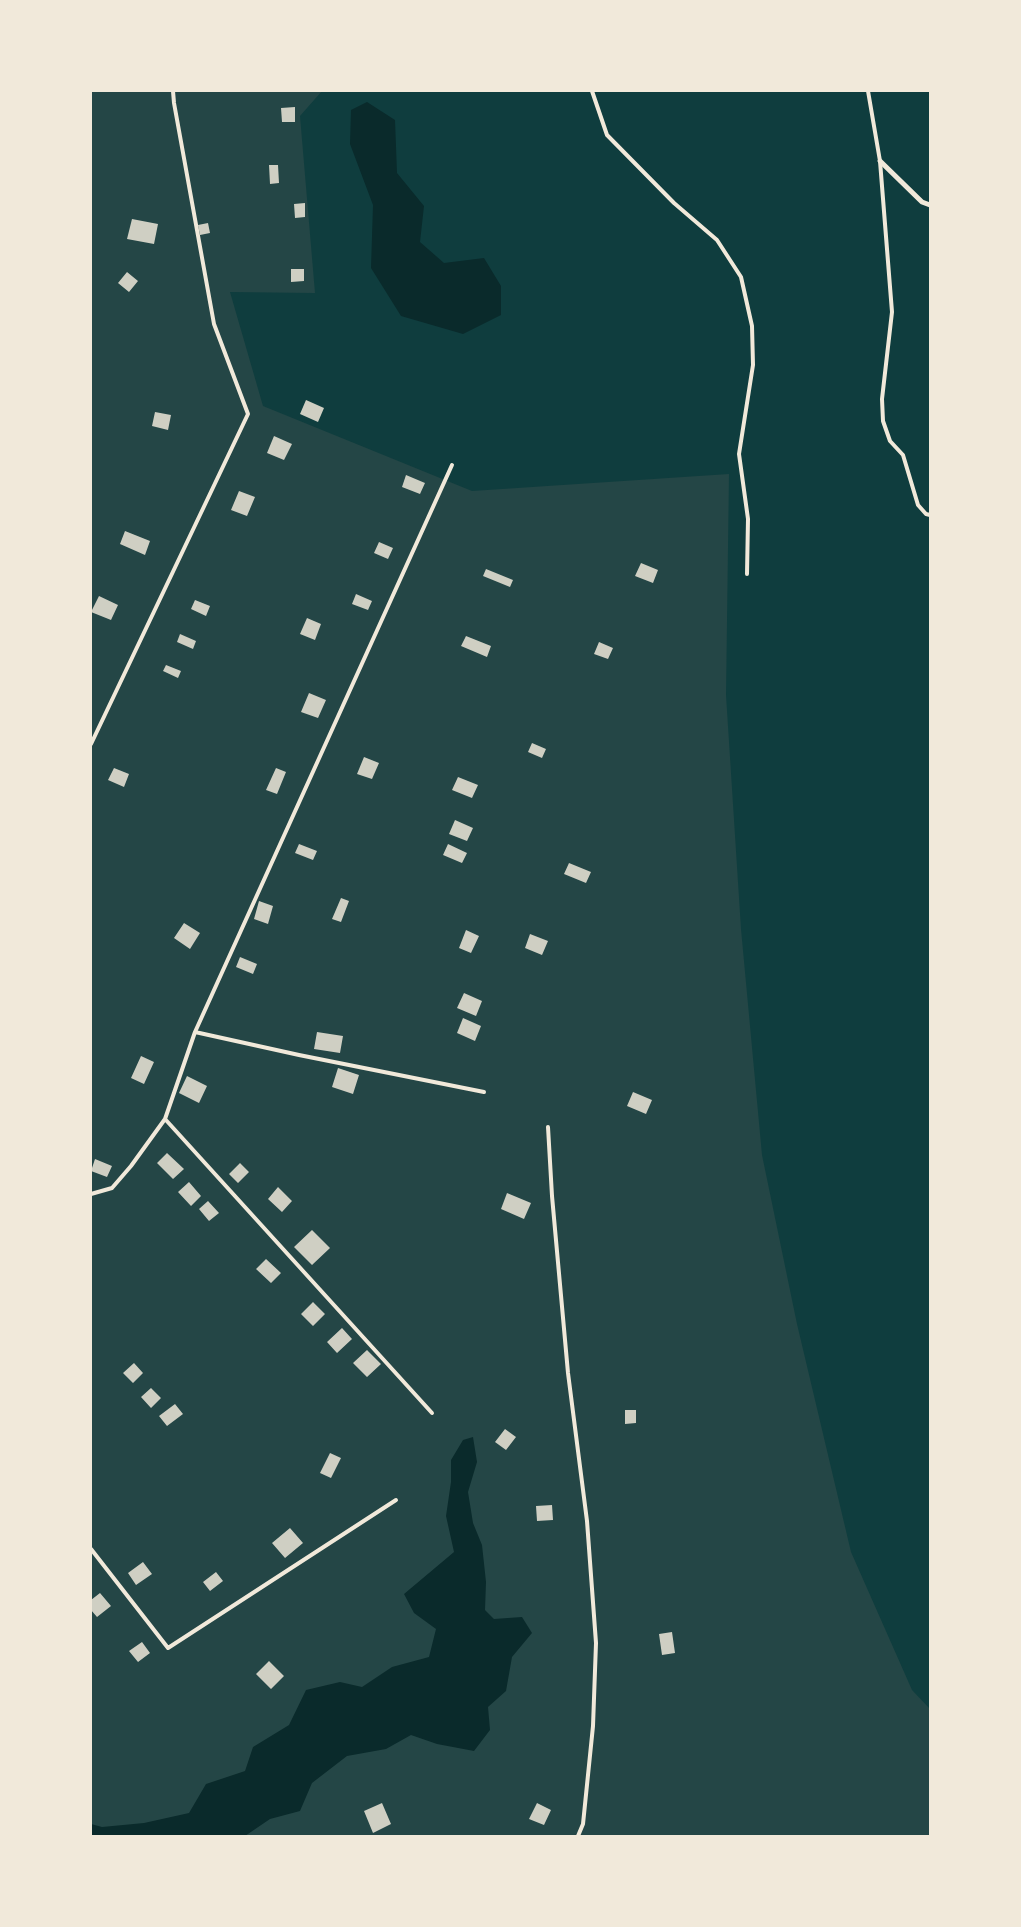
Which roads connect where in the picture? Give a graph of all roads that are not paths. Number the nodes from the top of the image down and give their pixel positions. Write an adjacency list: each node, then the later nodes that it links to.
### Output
1 (174, 91): 9 (lane)
2 (592, 91): 8 (lane)
3 (868, 91): 4 (lane)
4 (880, 161): 5 (street); 7 (lane)
5 (930, 205)
6 (452, 465): 10 (lane)
7 (930, 515)
8 (747, 574)
9 (91, 744)
10 (195, 1032): 11 (lane); 12 (lane)
11 (484, 1092)
12 (165, 1119): 14 (lane); 15 (lane)
13 (548, 1127): 18 (lane)
14 (91, 1194)
15 (432, 1413)
16 (396, 1500): 17 (lane)
17 (91, 1549)
18 (578, 1836)

